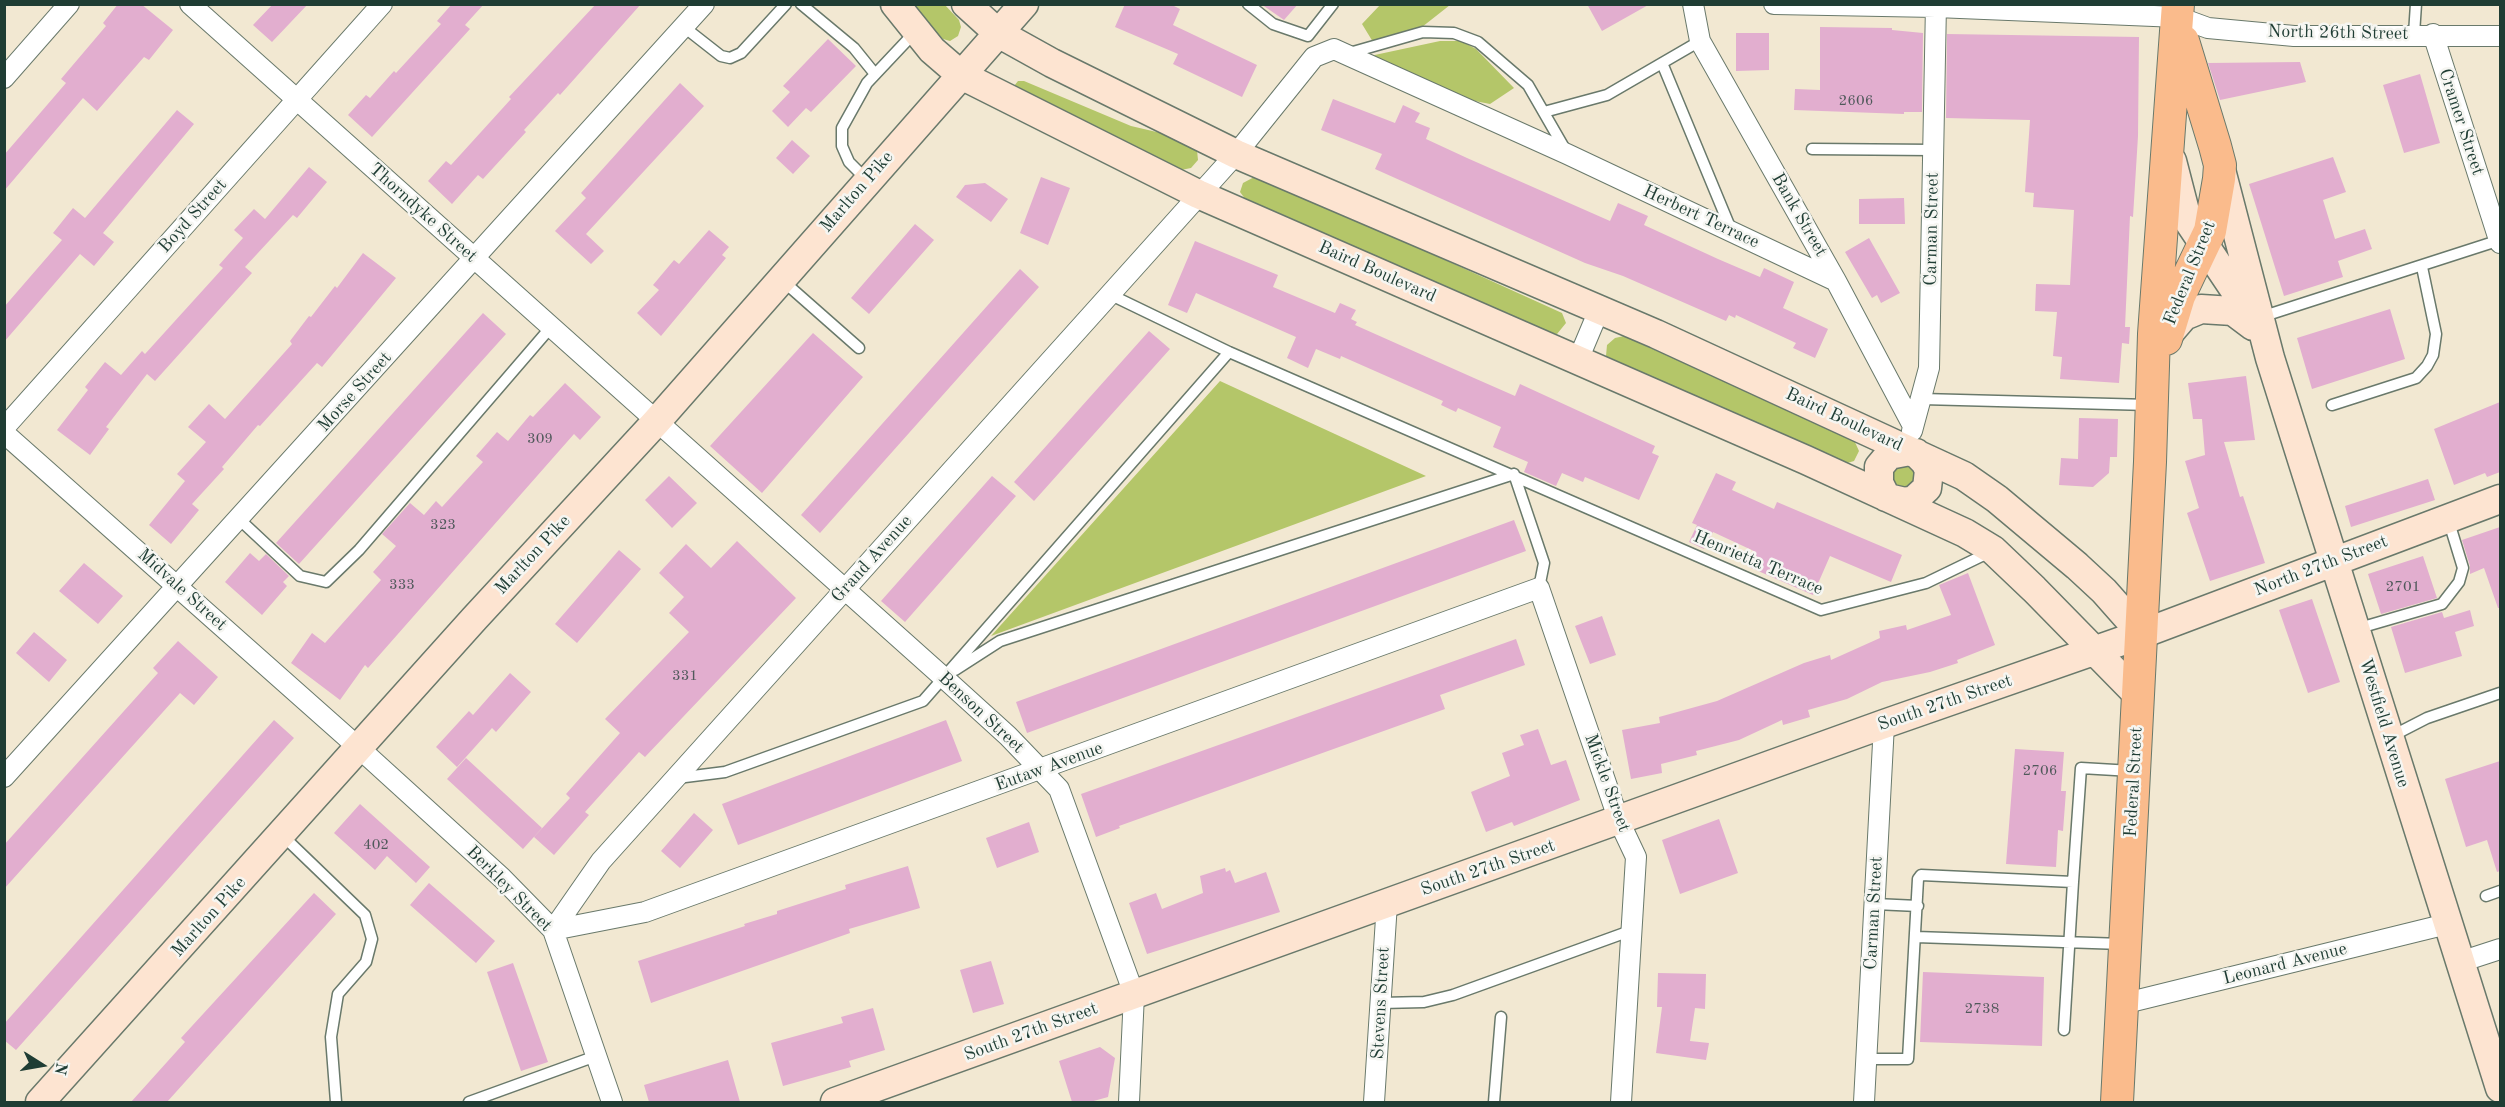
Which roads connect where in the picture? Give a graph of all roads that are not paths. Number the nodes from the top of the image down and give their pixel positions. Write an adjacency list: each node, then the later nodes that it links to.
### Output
1 (69, 4): 27 (street)
2 (190, 4): 28 (street, Thorndyke Street)
3 (382, 4): 28 (street, Boyd Street)
4 (704, 4): 17 (street, Morse Street)
5 (786, 4): 17 (lane)
6 (801, 4): 25 (lane)
7 (896, 4): 18 (main road, Baird Boulevard)
8 (966, 4): 19 (main road, Baird Boulevard)
9 (1024, 4): 19 (main road, Marlton Pike)
10 (1248, 4): 11 (lane)
11 (1333, 4)
12 (1693, 4): 22 (street, Bank Street)
13 (1774, 4): 15 (street, North 26th Street)
14 (2415, 4): 20 (lane)
15 (1936, 6): 16 (street, North 26th Street); 32 (street, Carman Street)
16 (2178, 11): 20 (street, North 26th Street); 30 (main road, Federal Street); 35 (main road, Federal Street)
17 (684, 27): 41 (street, Morse Street)
18 (916, 30): 25 (lane); 26 (main road, Baird Boulevard)
19 (998, 33): 26 (main road, Marlton Pike); 33 (main road, Baird Boulevard)
20 (2424, 34): 21 (street, North 26th Street); 39 (street, Cramer Street)
21 (2500, 36)
22 (1700, 41): 24 (lane); 44 (street, Bank Street)
23 (1345, 54): 29 (lane, Herbert Terrace); 33 (street, Herbert Terrace); 34 (street, Herbert Terrace)
24 (1662, 63): 29 (lane); 38 (lane)
25 (875, 74): 36 (lane)
26 (961, 75): 36 (main road, Marlton Pike); 37 (main road, Baird Boulevard)
27 (4, 78)
28 (297, 100): 41 (street, Thorndyke Street); 57 (street, Boyd Street)
29 (1544, 112): 34 (lane, Herbert Terrace)
30 (2168, 120): 40 (main road, Westfield Avenue); 54 (main road, Federal Street)
31 (1812, 149): 32 (lane)
32 (1933, 150): 53 (street, Carman Street)
33 (1236, 154): 37 (street, Herbert Terrace); 46 (main road, Baird Boulevard)
34 (1567, 154): 38 (street, Herbert Terrace)
35 (2220, 165): 40 (main road, Federal Street); 47 (main road, Westfield Avenue)
36 (867, 180): 43 (main road, Marlton Pike)
37 (1198, 194): 45 (street, Grand Avenue); 52 (main road, Baird Boulevard)
38 (1732, 232): 44 (street, Herbert Terrace)
39 (2500, 242): 42 (lane)
40 (2204, 246): 47 (main road, Westfield Avenue); 49 (main road, Federal Street)
41 (475, 260): 48 (street, Thorndyke Street); 64 (street, Morse Street)
42 (2422, 267): 47 (lane); 55 (lane)
43 (780, 279): 50 (lane); 56 (main road, Marlton Pike)
44 (1836, 281): 59 (street, Bank Street)
45 (1111, 295): 51 (lane, Henrietta Terrace); 70 (street, Grand Avenue)
46 (1599, 310): 52 (street); 59 (main road, Baird Boulevard)
47 (2257, 322): 49 (main road); 67 (main road, Westfield Avenue)
48 (551, 327): 56 (street, Thorndyke Street); 64 (lane)
49 (2166, 336): 60 (main road, Federal Street)
50 (860, 348)
51 (1229, 352): 61 (lane, Henrietta Terrace); 74 (lane)
52 (1578, 360): 62 (main road, Baird Boulevard)
53 (1922, 399): 54 (lane); 59 (street, Carman Street)
54 (2152, 405): 60 (main road, Federal Street)
55 (2332, 405)
56 (656, 422): 70 (street, Benson Street); 79 (main road, Marlton Pike)
57 (4, 428)
58 (4, 433): 68 (street, Midvale Street)
59 (1913, 445): 62 (main road, Baird Boulevard); 62 (main road, Baird Boulevard); 72 (main road, Baird Boulevard)
60 (2150, 462): 72 (main road, Federal Street)
61 (1514, 474): 66 (lane, Henrietta Terrace); 69 (lane, Mickle Street); 74 (lane)
62 (1889, 498): 66 (main road, Baird Boulevard)
63 (2500, 499): 65 (main road, North 27th Street)
64 (239, 519): 68 (street, Morse Street)
65 (2448, 519): 67 (main road, North 27th Street); 71 (lane)
66 (1993, 550): 73 (main road, Baird Boulevard)
67 (2333, 561): 71 (main road, Westfield Avenue); 72 (main road, North 27th Street)
68 (178, 586): 79 (street, Midvale Street); 82 (street, Morse Street)
69 (1539, 588): 80 (street, Eutaw Avenue); 84 (street, Mickle Street)
70 (845, 589): 74 (street, Benson Street); 83 (street, Grand Avenue)
71 (2355, 630): 78 (main road, Westfield Avenue)
72 (2142, 634): 73 (main road, South 27th Street); 76 (main road, Federal Street)
73 (2096, 651): 76 (main road, Baird Boulevard); 77 (main road, South 27th Street)
74 (943, 677): 80 (street, Benson Street); 83 (lane)
75 (2500, 693): 78 (lane)
76 (2138, 694): 81 (main road, Federal Street)
77 (1884, 724): 84 (main road, South 27th Street); 90 (street, Carman Street)
78 (2389, 737): 92 (main road, Westfield Avenue)
79 (359, 748): 85 (main road, Marlton Pike); 93 (street, Berkley Street)
80 (1041, 770): 93 (street, Eutaw Avenue); 100 (street, Benson Street)
81 (2135, 772): 86 (lane); 97 (main road, Federal Street)
82 (4, 777)
83 (675, 778): 93 (street, Grand Avenue)
84 (1619, 821): 89 (main road, South 27th Street); 94 (street, Mickle Street)
85 (282, 835): 109 (main road, Marlton Pike); 110 (lane)
86 (2073, 882): 91 (lane); 96 (lane)
87 (2500, 891): 88 (lane)
88 (2486, 897)
89 (1387, 903): 100 (main road, South 27th Street); 101 (street, Stevens Street)
90 (1875, 904): 91 (lane); 106 (street, Carman Street)
91 (1917, 906): 95 (lane)
92 (2447, 924): 99 (main road, Westfield Avenue); 102 (street, Leonard Avenue)
93 (553, 930): 105 (street, Berkley Street)
94 (1630, 931): 101 (lane); 117 (street, Mickle Street)
95 (1916, 937): 96 (lane); 106 (lane)
96 (2069, 942): 97 (lane); 104 (lane)
97 (2125, 944): 102 (main road, Federal Street)
98 (2500, 949): 99 (street)
99 (2460, 963): 107 (main road, Westfield Avenue)
100 (1134, 994): 108 (main road, South 27th Street); 114 (street, Benson Street)
101 (1381, 1003): 115 (street, Stevens Street)
102 (2122, 1004): 119 (main road, Federal Street)
103 (1502, 1017): 116 (lane)
104 (2064, 1029)
105 (596, 1056): 111 (lane); 112 (street, Berkley Street)
106 (1866, 1059): 118 (street, Carman Street)
107 (2500, 1088)
108 (884, 1094): 113 (main road, South 27th Street)
109 (40, 1102)
110 (336, 1102)
111 (469, 1102)
112 (612, 1102)
113 (835, 1102)
114 (1129, 1102)
115 (1374, 1102)
116 (1494, 1102)
117 (1621, 1102)
118 (1864, 1102)
119 (2117, 1102)

